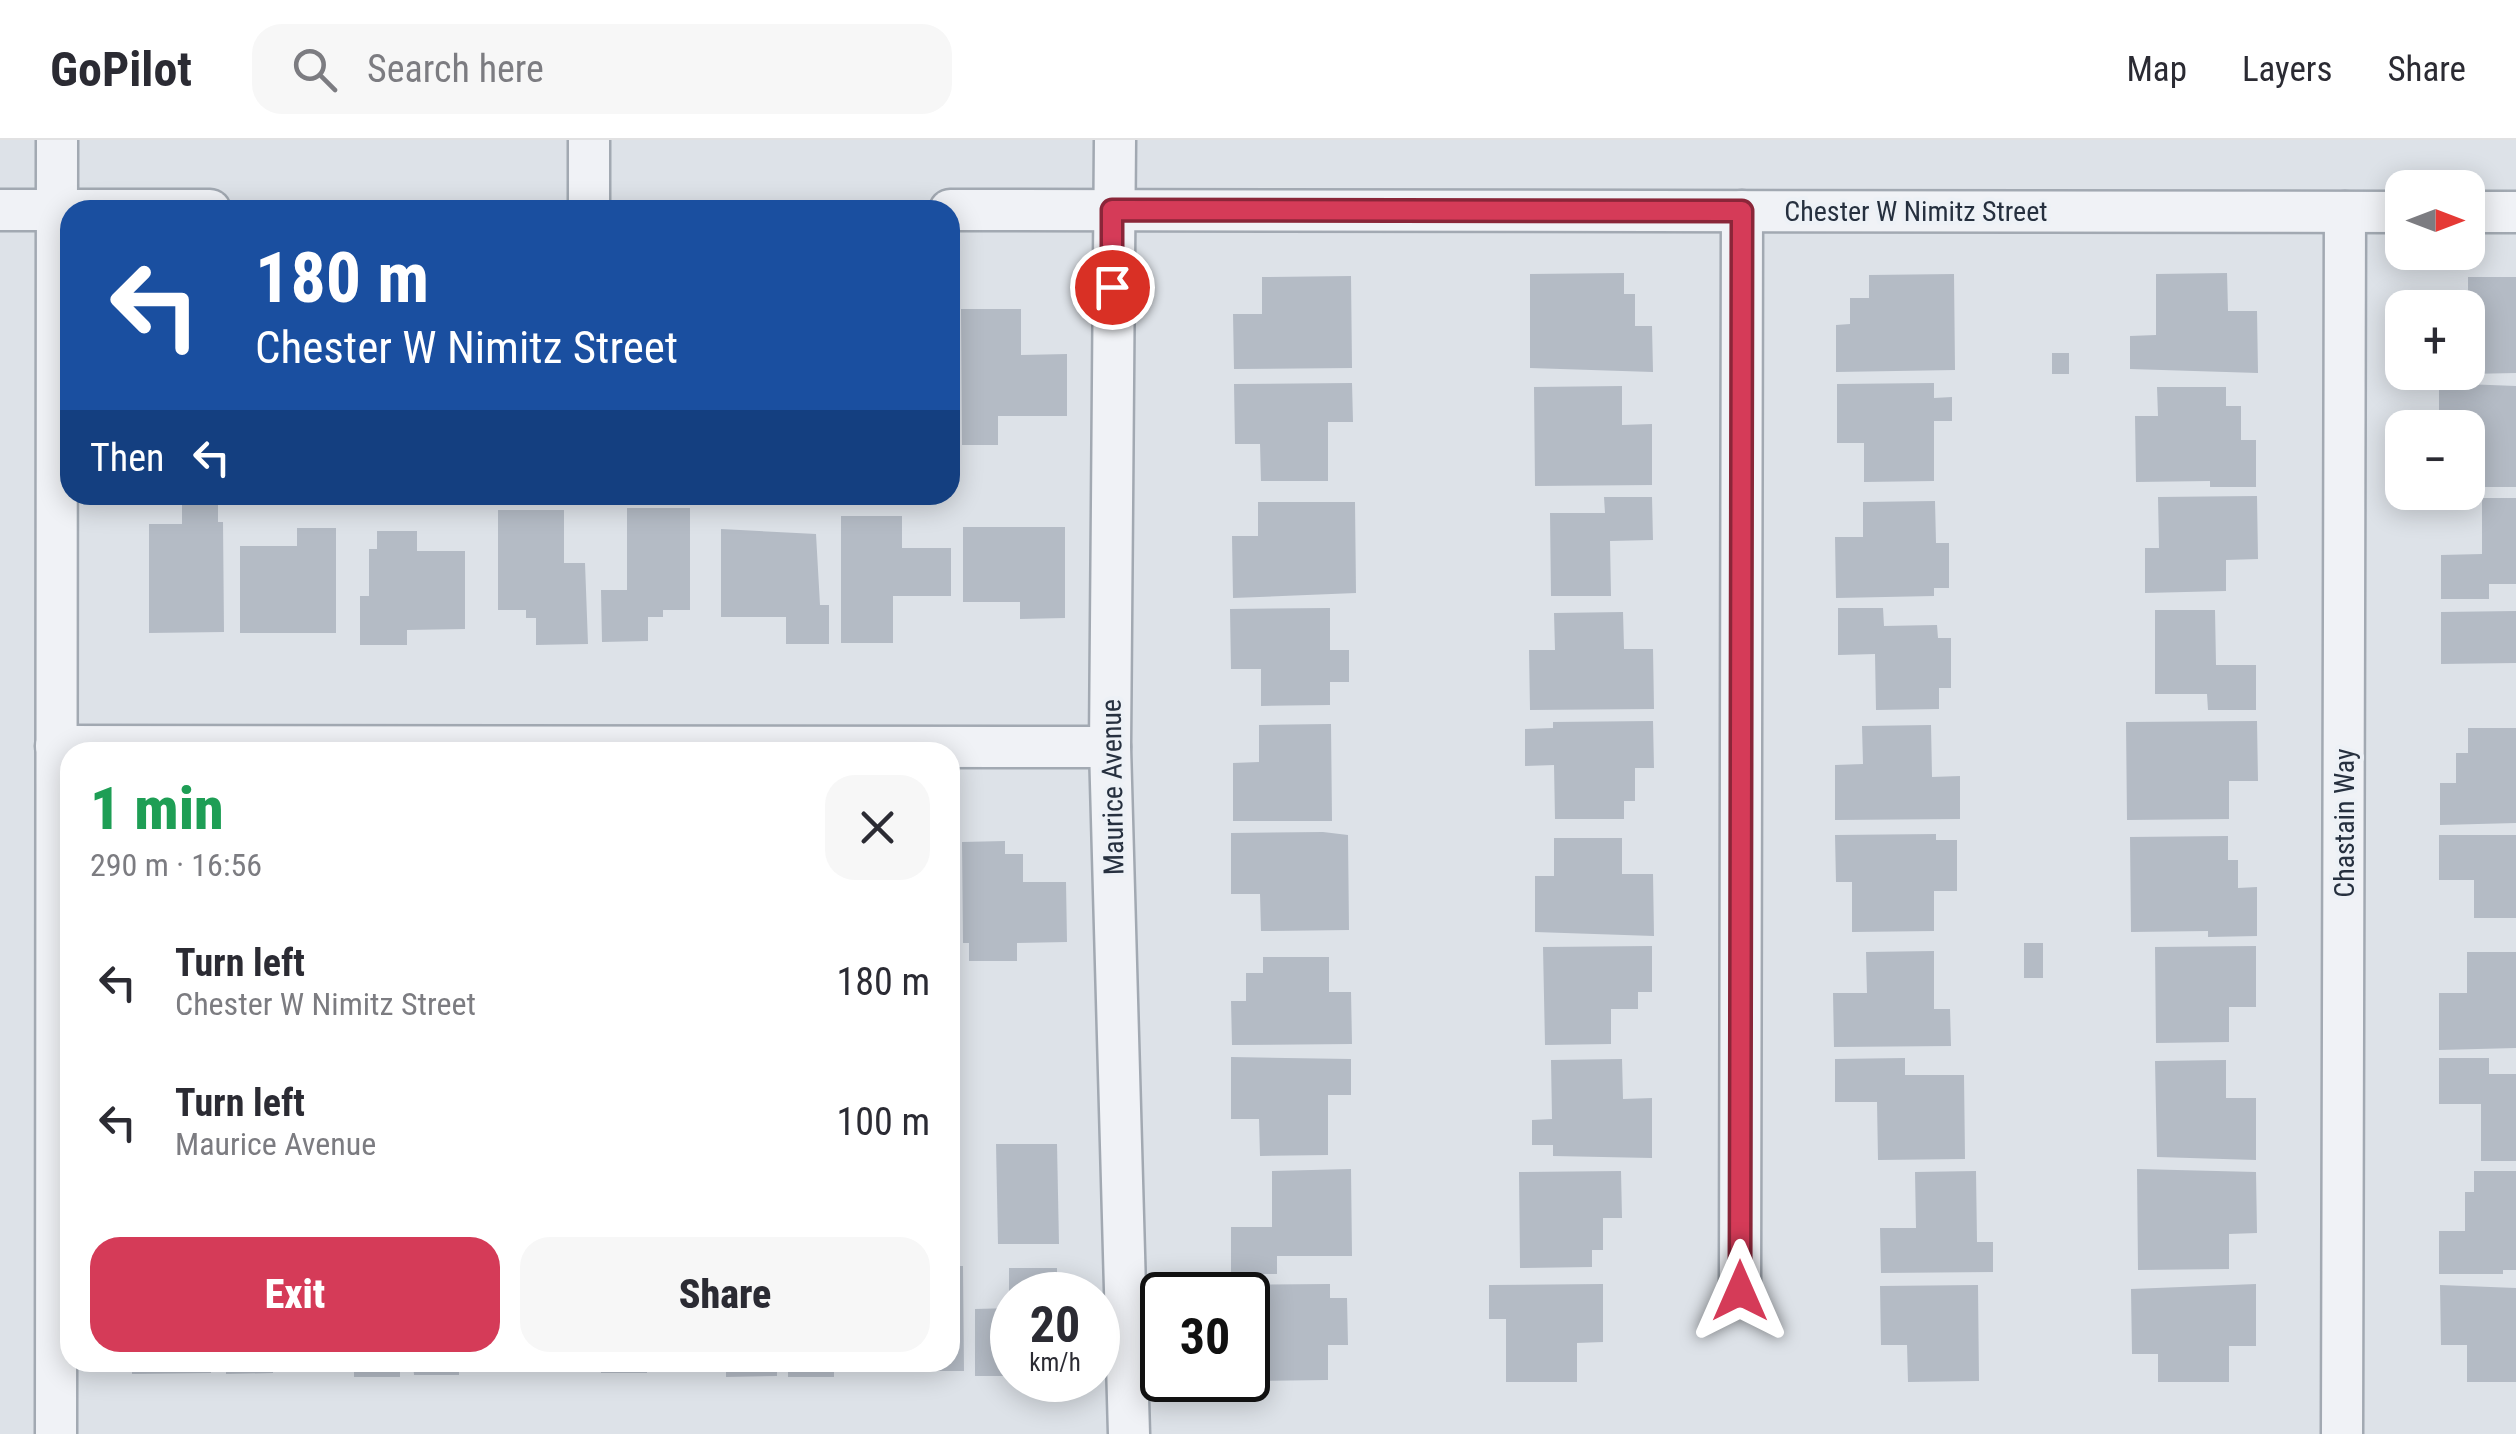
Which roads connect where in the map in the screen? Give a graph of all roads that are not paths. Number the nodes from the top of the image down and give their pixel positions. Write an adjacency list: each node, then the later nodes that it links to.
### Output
1 (57, 140): 6 (street)
2 (589, 140): 4 (street)
3 (1115, 140): 9 (street, Maurice Avenue)
4 (589, 200)
5 (0, 210): 6 (street)
6 (56, 210): 7 (street); 15 (street)
7 (60, 210)
8 (960, 210): 9 (street, Chester W Nimitz Street)
9 (1112, 210): 10 (street, Chester W Nimitz Street); 18 (street, Maurice Avenue)
10 (1742, 211): 11 (street, Chester W Nimitz Street); 19 (street)
11 (2345, 212): 12 (street, Chester W Nimitz Street); 22 (street, Chastain Way)
12 (2385, 212)
13 (2485, 212): 14 (street)
14 (2516, 212)
15 (56, 746): 16 (street); 20 (street)
16 (60, 746)
17 (960, 747): 18 (street)
18 (1110, 747): 21 (street, Maurice Avenue)
19 (1740, 1291)
20 (56, 1434)
21 (1129, 1434)
22 (2342, 1434)

